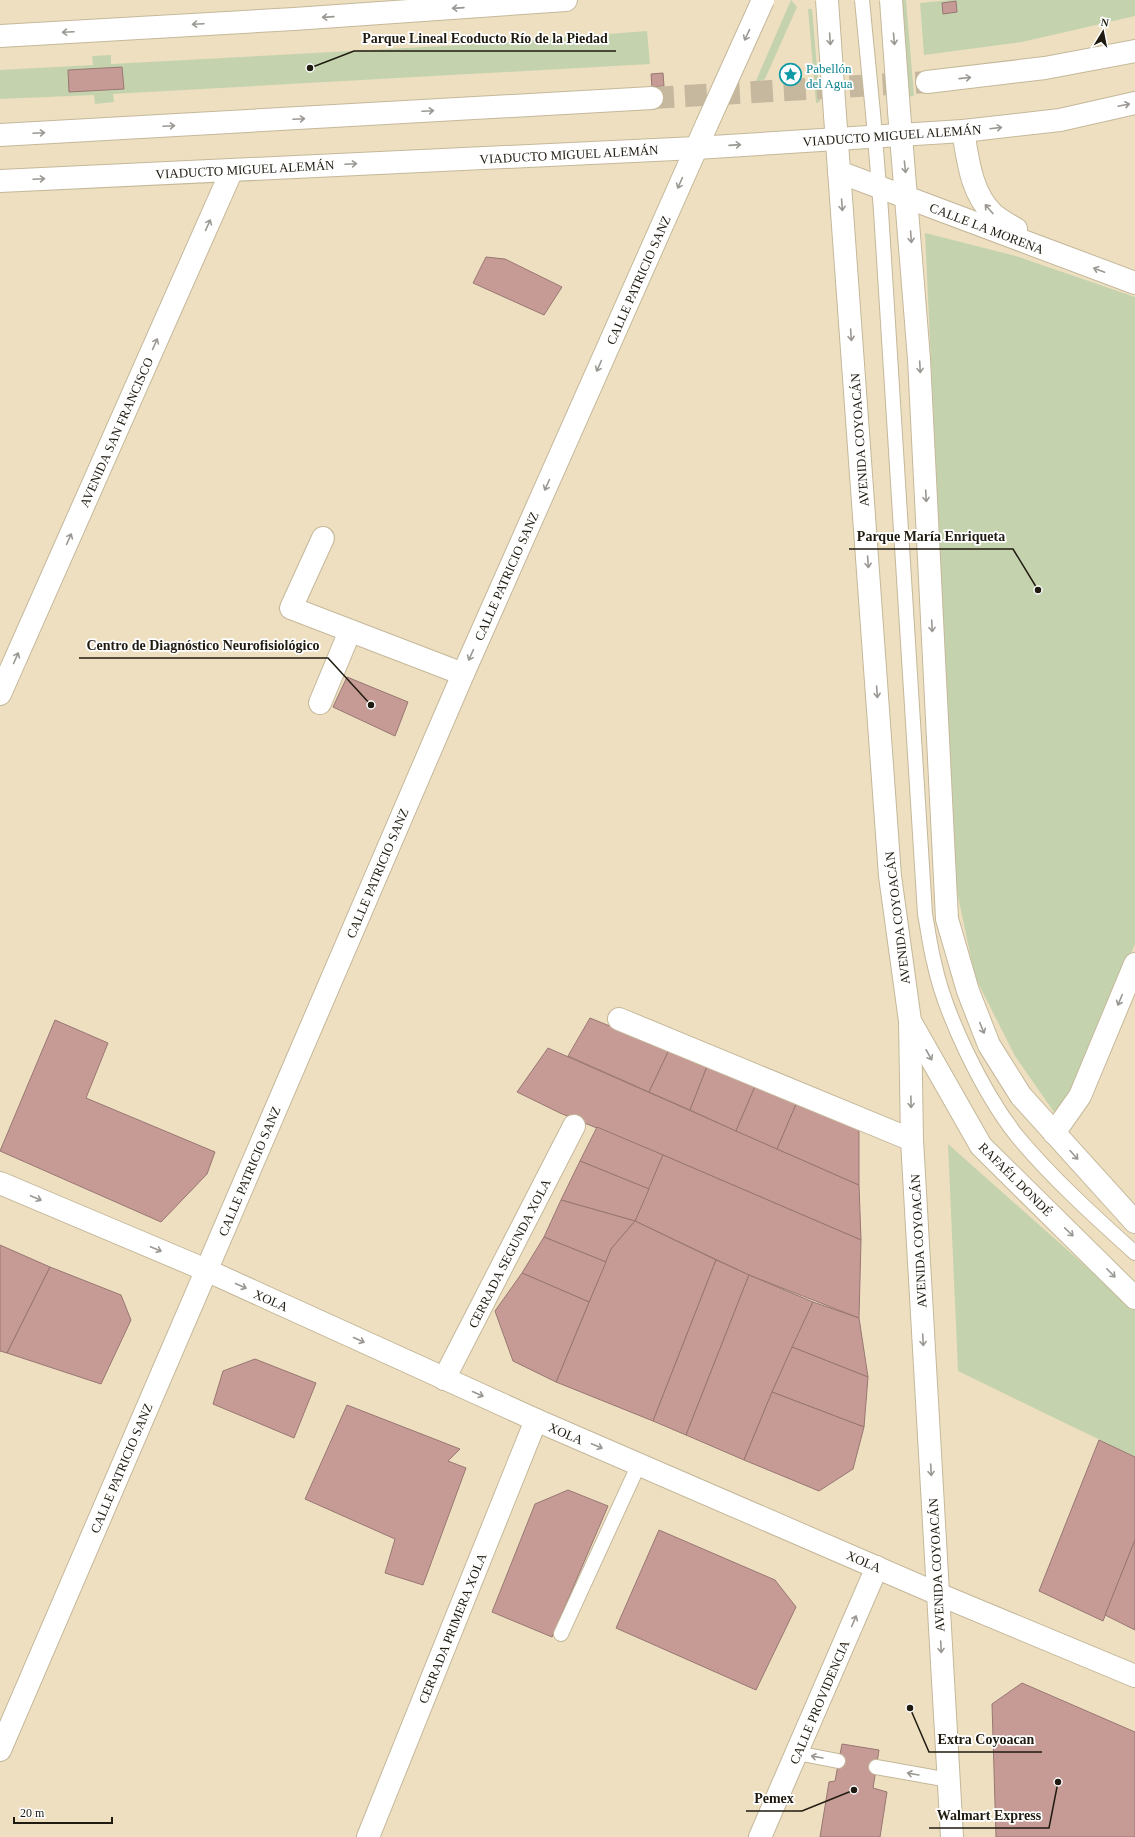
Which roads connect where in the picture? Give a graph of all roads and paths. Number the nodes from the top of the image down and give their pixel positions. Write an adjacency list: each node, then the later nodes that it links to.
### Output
1 (566, 0): 6 (main road, one-way to 6)
2 (763, 0): 18 (main road, CALLE PATRICIO SANZ, one-way to 18, bridge)
3 (827, 0): 17 (main road, AVENIDA COYOACÁN, one-way to 17, bridge)
4 (862, 0): 16 (lane, bridge)
5 (891, 0): 15 (main road, one-way to 15, bridge)
6 (0, 36)
7 (1135, 51): 8 (main road)
8 (1114, 55): 9 (main road); 10 (main road, one-way to 8)
9 (1135, 56)
10 (927, 82)
11 (652, 98): 14 (main road, one-way to 11)
12 (1135, 103): 13 (main road, VIADUCTO MIGUEL ALEMÁN, one-way to 12)
13 (963, 131): 15 (main road, VIADUCTO MIGUEL ALEMÁN); 24 (main road, one-way to 13)
14 (0, 135)
15 (902, 135): 16 (main road, VIADUCTO MIGUEL ALEMÁN); 23 (main road, one-way to 23)
16 (875, 137): 17 (main road, VIADUCTO MIGUEL ALEMÁN); 22 (lane)
17 (837, 138): 18 (main road, VIADUCTO MIGUEL ALEMÁN, one-way to 17); 20 (main road, AVENIDA COYOACÁN)
18 (696, 148): 19 (main road, VIADUCTO MIGUEL ALEMÁN, one-way to 18); 28 (main road, CALLE PATRICIO SANZ, one-way to 28)
19 (232, 170): 21 (main road, VIADUCTO MIGUEL ALEMÁN, one-way to 19); 29 (main road, AVENIDA SAN FRANCISCO, one-way to 19)
20 (839, 172): 22 (main road, CALLE LA MORENA); 33 (main road, AVENIDA COYOACÁN, one-way to 33)
21 (0, 181)
22 (879, 188): 23 (main road, CALLE LA MORENA); 39 (lane)
23 (908, 198): 24 (main road, CALLE LA MORENA); 35 (main road, one-way to 35)
24 (1057, 254): 25 (main road, CALLE LA MORENA, one-way to 24)
25 (1135, 283)
26 (323, 538): 27 (main road)
27 (350, 631): 28 (main road); 30 (main road)
28 (463, 674): 40 (main road, CALLE PATRICIO SANZ)
29 (0, 694)
30 (320, 703)
31 (1135, 964): 35 (main road, one-way to 35)
32 (619, 1019): 36 (main road)
33 (910, 1021): 36 (main road, AVENIDA COYOACÁN, one-way to 36); 41 (main road, RAFAÉL DONDÉ, one-way to 41)
34 (574, 1126): 42 (main road, CERRADA SEGUNDA XOLA)
35 (1054, 1133): 38 (main road, one-way to 38)
36 (912, 1140): 46 (main road, AVENIDA COYOACÁN, one-way to 46)
37 (0, 1183): 40 (main road, XOLA, one-way to 40)
38 (1135, 1222)
39 (1135, 1253)
40 (206, 1270): 42 (main road, XOLA, one-way to 42); 49 (main road, CALLE PATRICIO SANZ)
41 (1135, 1298)
42 (444, 1379): 43 (main road, XOLA, one-way to 43)
43 (536, 1420): 44 (main road, XOLA, one-way to 44); 54 (main road, CERRADA PRIMERA XOLA)
44 (639, 1464): 45 (main road, XOLA); 47 (lane)
45 (877, 1567): 46 (main road, XOLA); 50 (main road, CALLE PROVIDENCIA, one-way to 45)
46 (938, 1594): 48 (main road, XOLA); 53 (main road, AVENIDA COYOACÁN, one-way to 53)
47 (561, 1634)
48 (1135, 1676)
49 (0, 1750)
50 (797, 1753): 51 (lane, one-way to 50); 55 (main road, CALLE PROVIDENCIA)
51 (838, 1760)
52 (876, 1767): 53 (lane, one-way to 52)
53 (949, 1780): 56 (main road, AVENIDA COYOACÁN)
54 (368, 1837)
55 (760, 1837)
56 (952, 1837)

